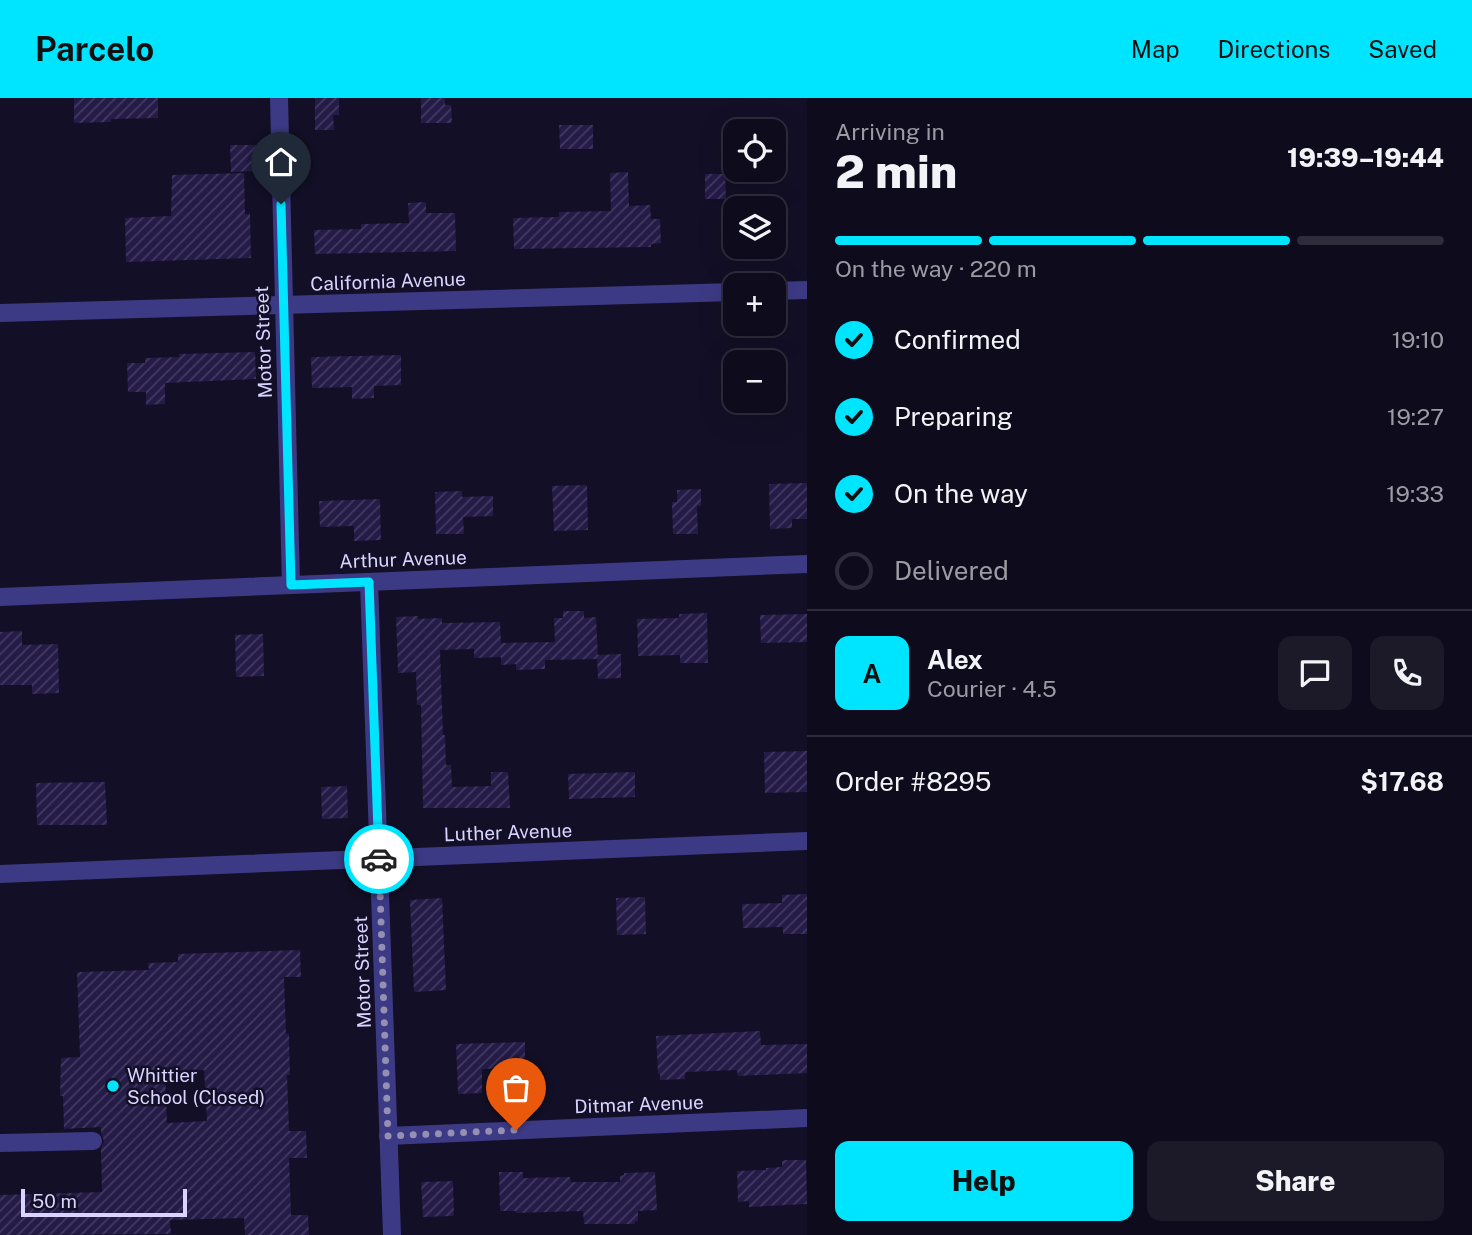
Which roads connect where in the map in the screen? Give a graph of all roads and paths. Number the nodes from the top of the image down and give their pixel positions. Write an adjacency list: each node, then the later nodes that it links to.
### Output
1 (279, 98): 5 (street, Motor Street)
2 (807, 290): 3 (street)
3 (786, 291)
4 (723, 292): 5 (street, California Avenue)
5 (283, 305): 6 (street, California Avenue); 9 (street, Motor Street)
6 (0, 313)
7 (807, 564): 8 (street, Arthur Avenue)
8 (369, 582): 9 (street, Arthur Avenue); 12 (street, Motor Street)
9 (291, 585): 10 (street, Arthur Avenue)
10 (0, 597)
11 (807, 841): 12 (street, Luther Avenue)
12 (379, 858): 13 (street, Luther Avenue); 15 (street, Motor Street)
13 (0, 874)
14 (807, 1118): 15 (street, Ditmar Avenue)
15 (388, 1136): 18 (street, Motor Street)
16 (93, 1141): 17 (street)
17 (0, 1143)
18 (392, 1235)

